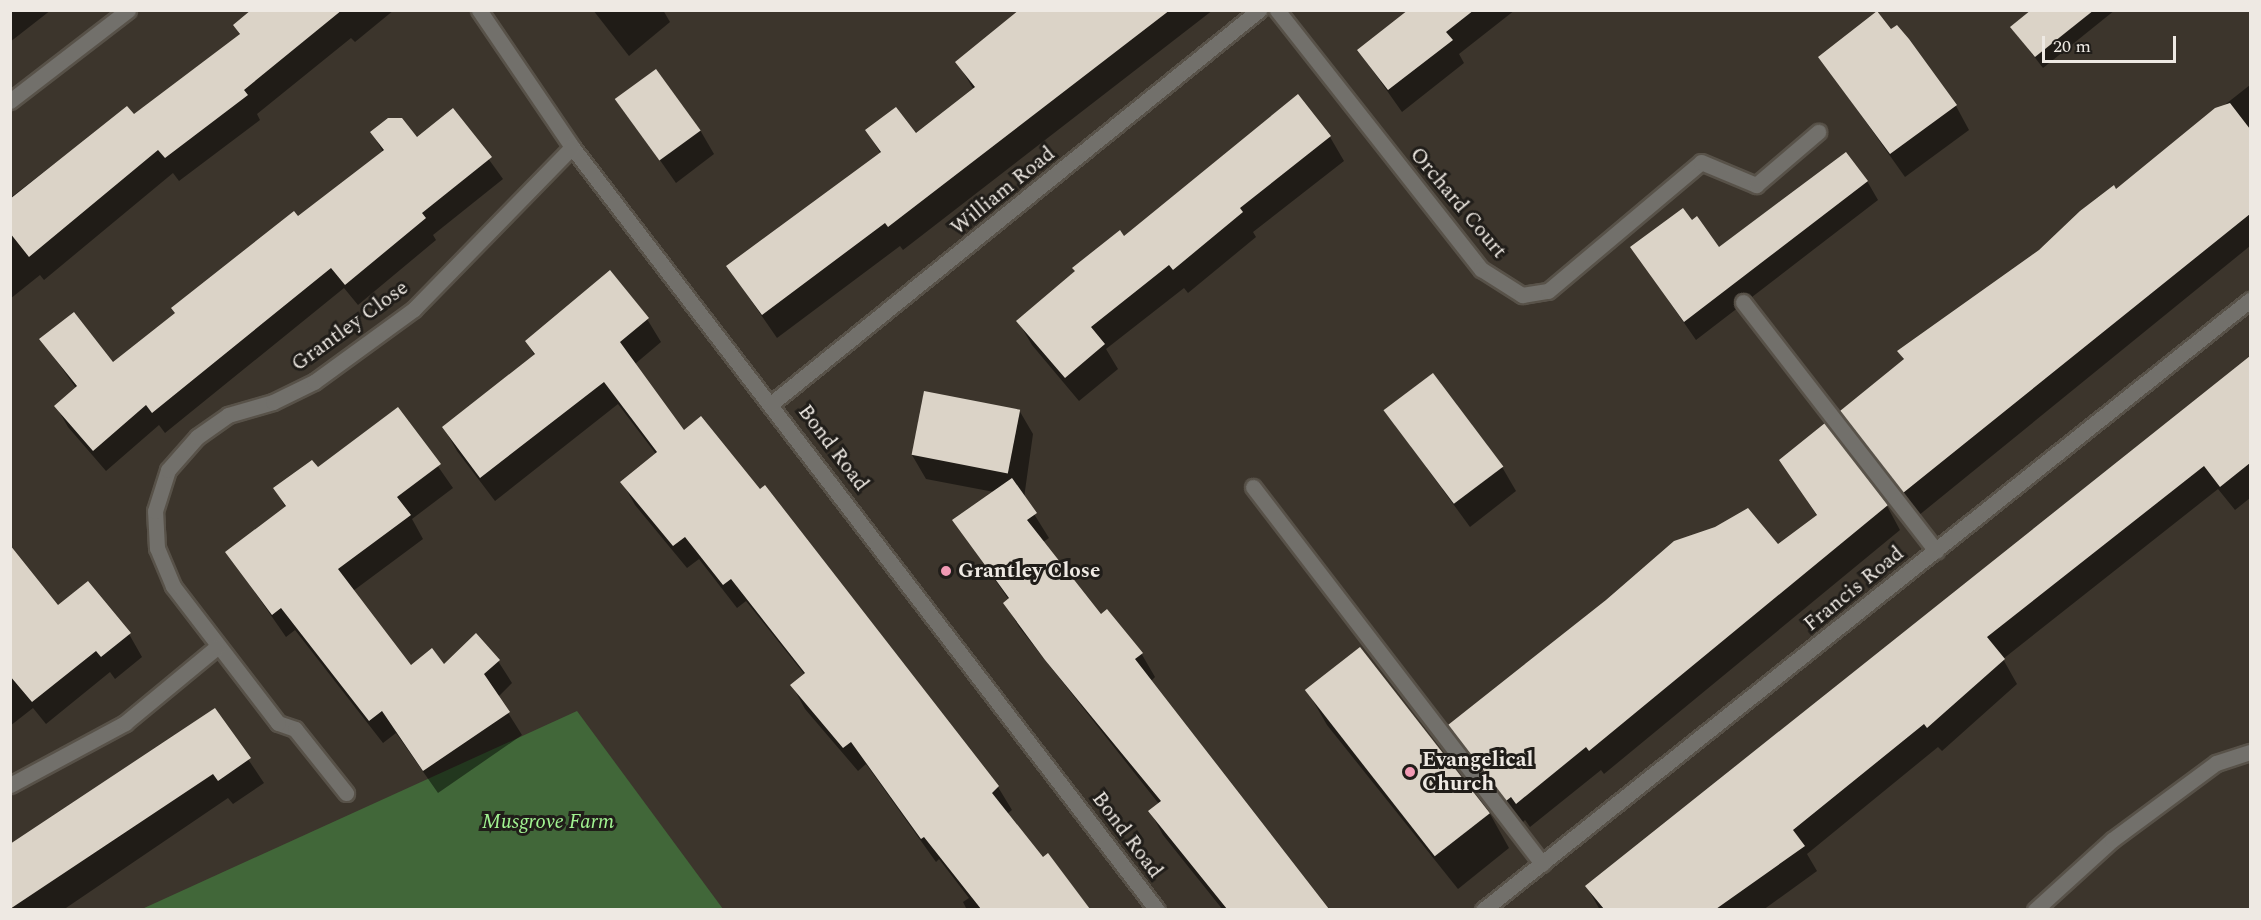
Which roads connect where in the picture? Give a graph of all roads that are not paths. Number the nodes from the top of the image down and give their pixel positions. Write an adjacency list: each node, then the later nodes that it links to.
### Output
1 (128, 10): 5 (street)
2 (479, 10): 7 (street, Bond Road)
3 (1259, 10): 10 (street, William Road)
4 (1276, 10): 6 (street, Orchard Court)
5 (10, 100)
6 (1818, 132)
7 (572, 147): 10 (street, Bond Road); 13 (street, Grantley Close)
8 (2250, 300): 12 (street, Francis Road)
9 (1743, 302): 12 (street)
10 (772, 403): 18 (street, Bond Road)
11 (1253, 488): 17 (street)
12 (1936, 551): 17 (street, Francis Road)
13 (217, 647): 15 (street); 16 (street, Grantley Close)
14 (2250, 752): 20 (street)
15 (10, 785)
16 (346, 793)
17 (1542, 864): 19 (street, Francis Road)
18 (1157, 909)
19 (1483, 909)
20 (2035, 909)

